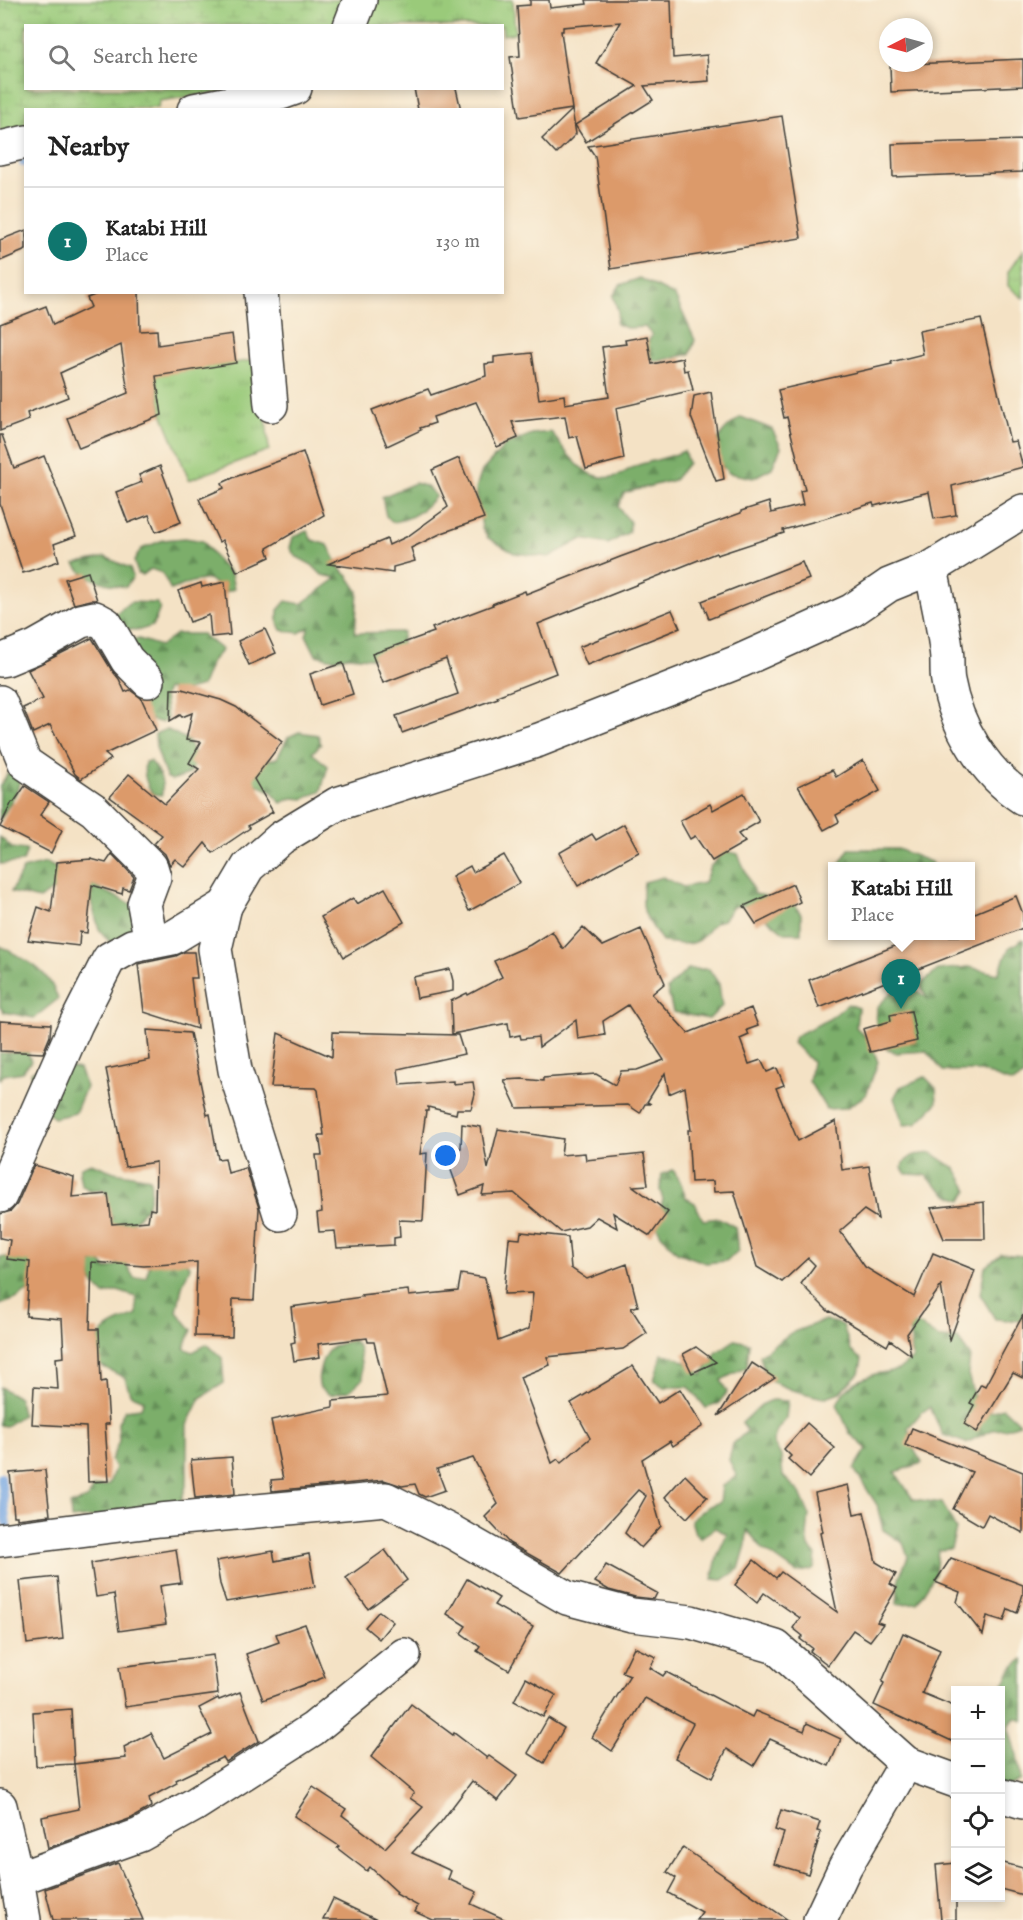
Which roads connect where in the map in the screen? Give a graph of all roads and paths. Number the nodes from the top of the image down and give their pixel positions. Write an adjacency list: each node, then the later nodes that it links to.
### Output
1 (360, 0): 2 (street)
2 (352, 24)
3 (289, 90): 4 (street)
4 (242, 105): 5 (street)
5 (213, 108)
6 (24, 142): 7 (street)
7 (0, 148)
8 (261, 294): 9 (street)
9 (271, 405)
10 (1023, 511): 11 (street)
11 (931, 567): 16 (street); 17 (street)
12 (0, 660): 13 (street)
13 (148, 681)
14 (0, 702): 15 (street)
15 (12, 761): 18 (street)
16 (1023, 798)
17 (225, 906): 18 (street); 20 (street)
18 (151, 942): 19 (street)
19 (0, 1196)
20 (280, 1214)
21 (0, 1540): 23 (street)
22 (404, 1655): 28 (street)
23 (906, 1763): 24 (street); 30 (street)
24 (951, 1779)
25 (1005, 1797): 26 (street)
26 (1023, 1802)
27 (0, 1806): 28 (street)
28 (17, 1879): 29 (street)
29 (24, 1920)
30 (820, 1920)

